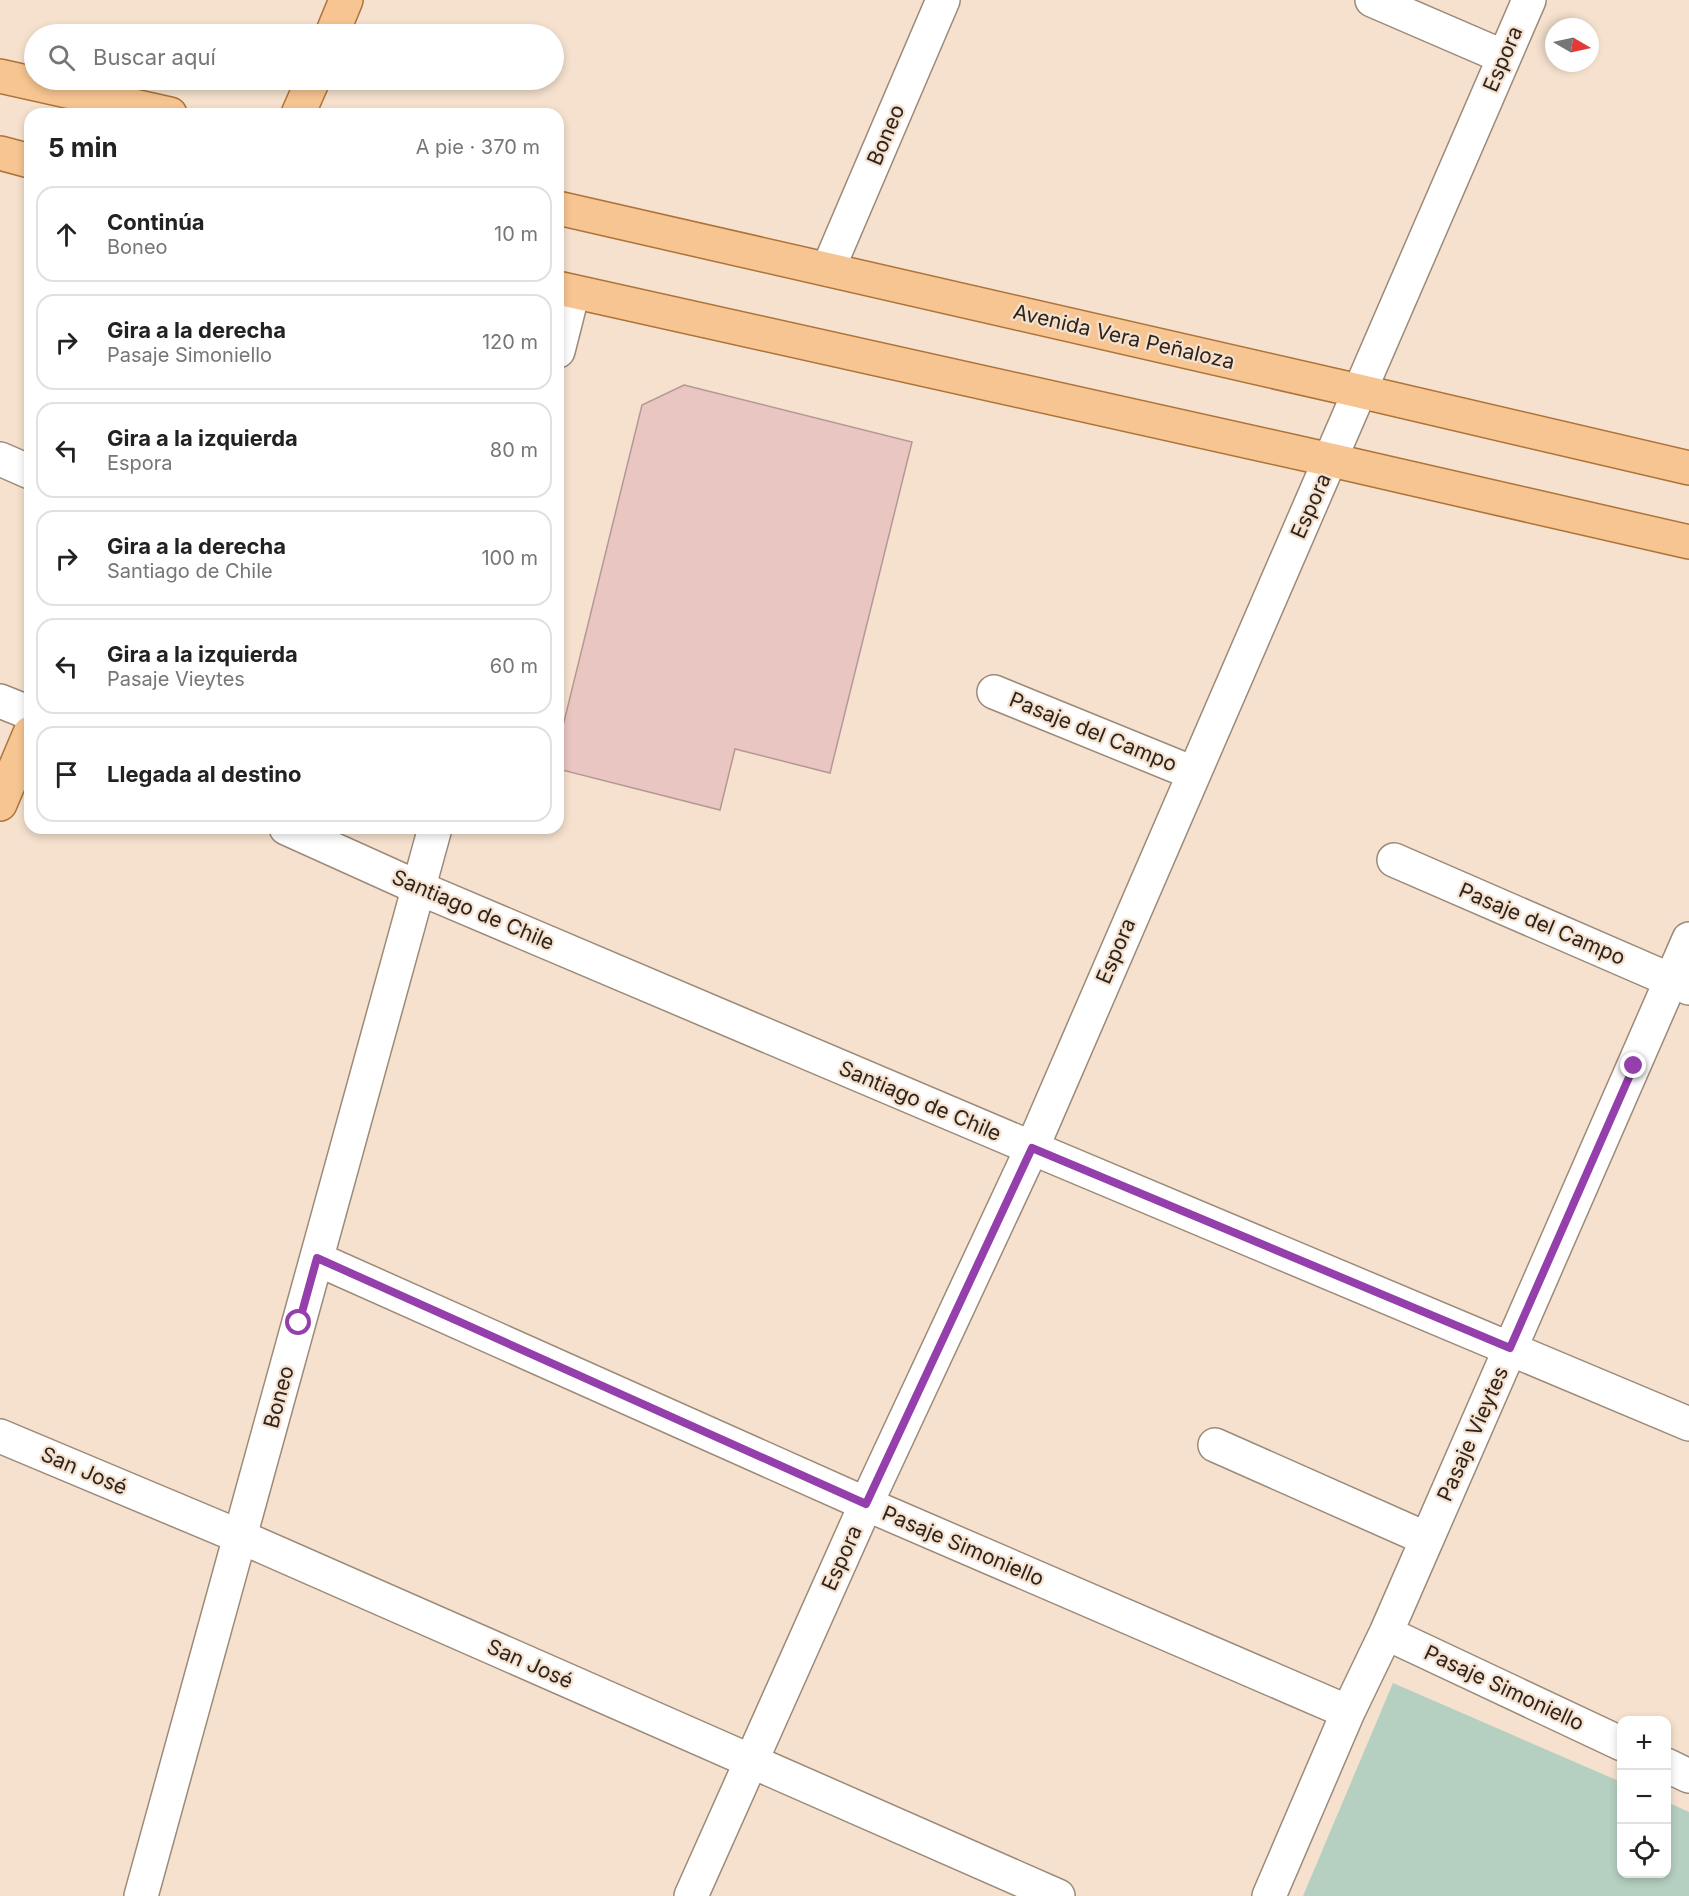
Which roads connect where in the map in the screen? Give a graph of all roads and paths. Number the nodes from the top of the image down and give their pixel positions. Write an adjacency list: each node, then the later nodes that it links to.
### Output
1 (346, 0): 5 (main road)
2 (943, 0): 16 (street, Boneo)
3 (1372, 0): 6 (street)
4 (1528, 0): 6 (street, Espora)
5 (336, 24)
6 (1504, 57): 19 (street, Espora)
7 (0, 76): 8 (main road)
8 (24, 81)
9 (63, 90): 11 (main road)
10 (309, 90): 12 (main road)
11 (143, 108)
12 (301, 108)
13 (0, 153): 14 (main road)
14 (24, 159)
15 (564, 209): 16 (main road, Avenida Vera Peñaloza)
16 (828, 269): 19 (main road, Avenida Vera Peñaloza)
17 (566, 290): 18 (street); 21 (main road)
18 (564, 305)
19 (1359, 391): 21 (street, Espora); 22 (main road, Avenida Vera Peñaloza)
20 (0, 459): 23 (street)
21 (1331, 460): 24 (main road); 29 (street, Espora)
22 (1689, 468)
23 (24, 469)
24 (1689, 542)
25 (993, 692): 29 (street, Pasaje del Campo)
26 (0, 701): 27 (street)
27 (24, 711)
28 (24, 747): 30 (main road)
29 (1193, 773): 37 (street, Espora)
30 (0, 804)
31 (299, 834): 34 (street, Santiago de Chile)
32 (433, 834): 34 (street, Boneo)
33 (1394, 860): 36 (street, Pasaje del Campo)
34 (419, 888): 37 (street, Santiago de Chile); 38 (street, Boneo)
35 (1689, 939): 36 (street, Pasaje Vieytes)
36 (1680, 984): 39 (street, Pasaje Vieytes)
37 (1032, 1148): 39 (street, Santiago de Chile); 43 (street, Espora)
38 (317, 1258): 43 (street, Pasaje Simoniello); 44 (street, Boneo)
39 (1510, 1348): 40 (street, Santiago de Chile); 45 (street, Pasaje Vieytes)
40 (1689, 1424)
41 (0, 1436): 44 (street, San José)
42 (1215, 1445): 45 (street)
43 (866, 1504): 47 (street, Pasaje Simoniello); 49 (street, Espora)
44 (241, 1537): 49 (street, San José); 52 (street, Boneo)
45 (1427, 1539): 46 (street, Pasaje Vieytes)
46 (1386, 1633): 47 (street, Pasaje Vieytes); 48 (street, Pasaje Simoniello)
47 (1348, 1712): 55 (street, Pasaje Vieytes)
48 (1617, 1742)
49 (750, 1761): 53 (street, Espora); 54 (street, San José)
50 (1671, 1767): 51 (street)
51 (1689, 1776)
52 (148, 1893)
53 (691, 1896)
54 (1058, 1896)
55 (1269, 1896)

